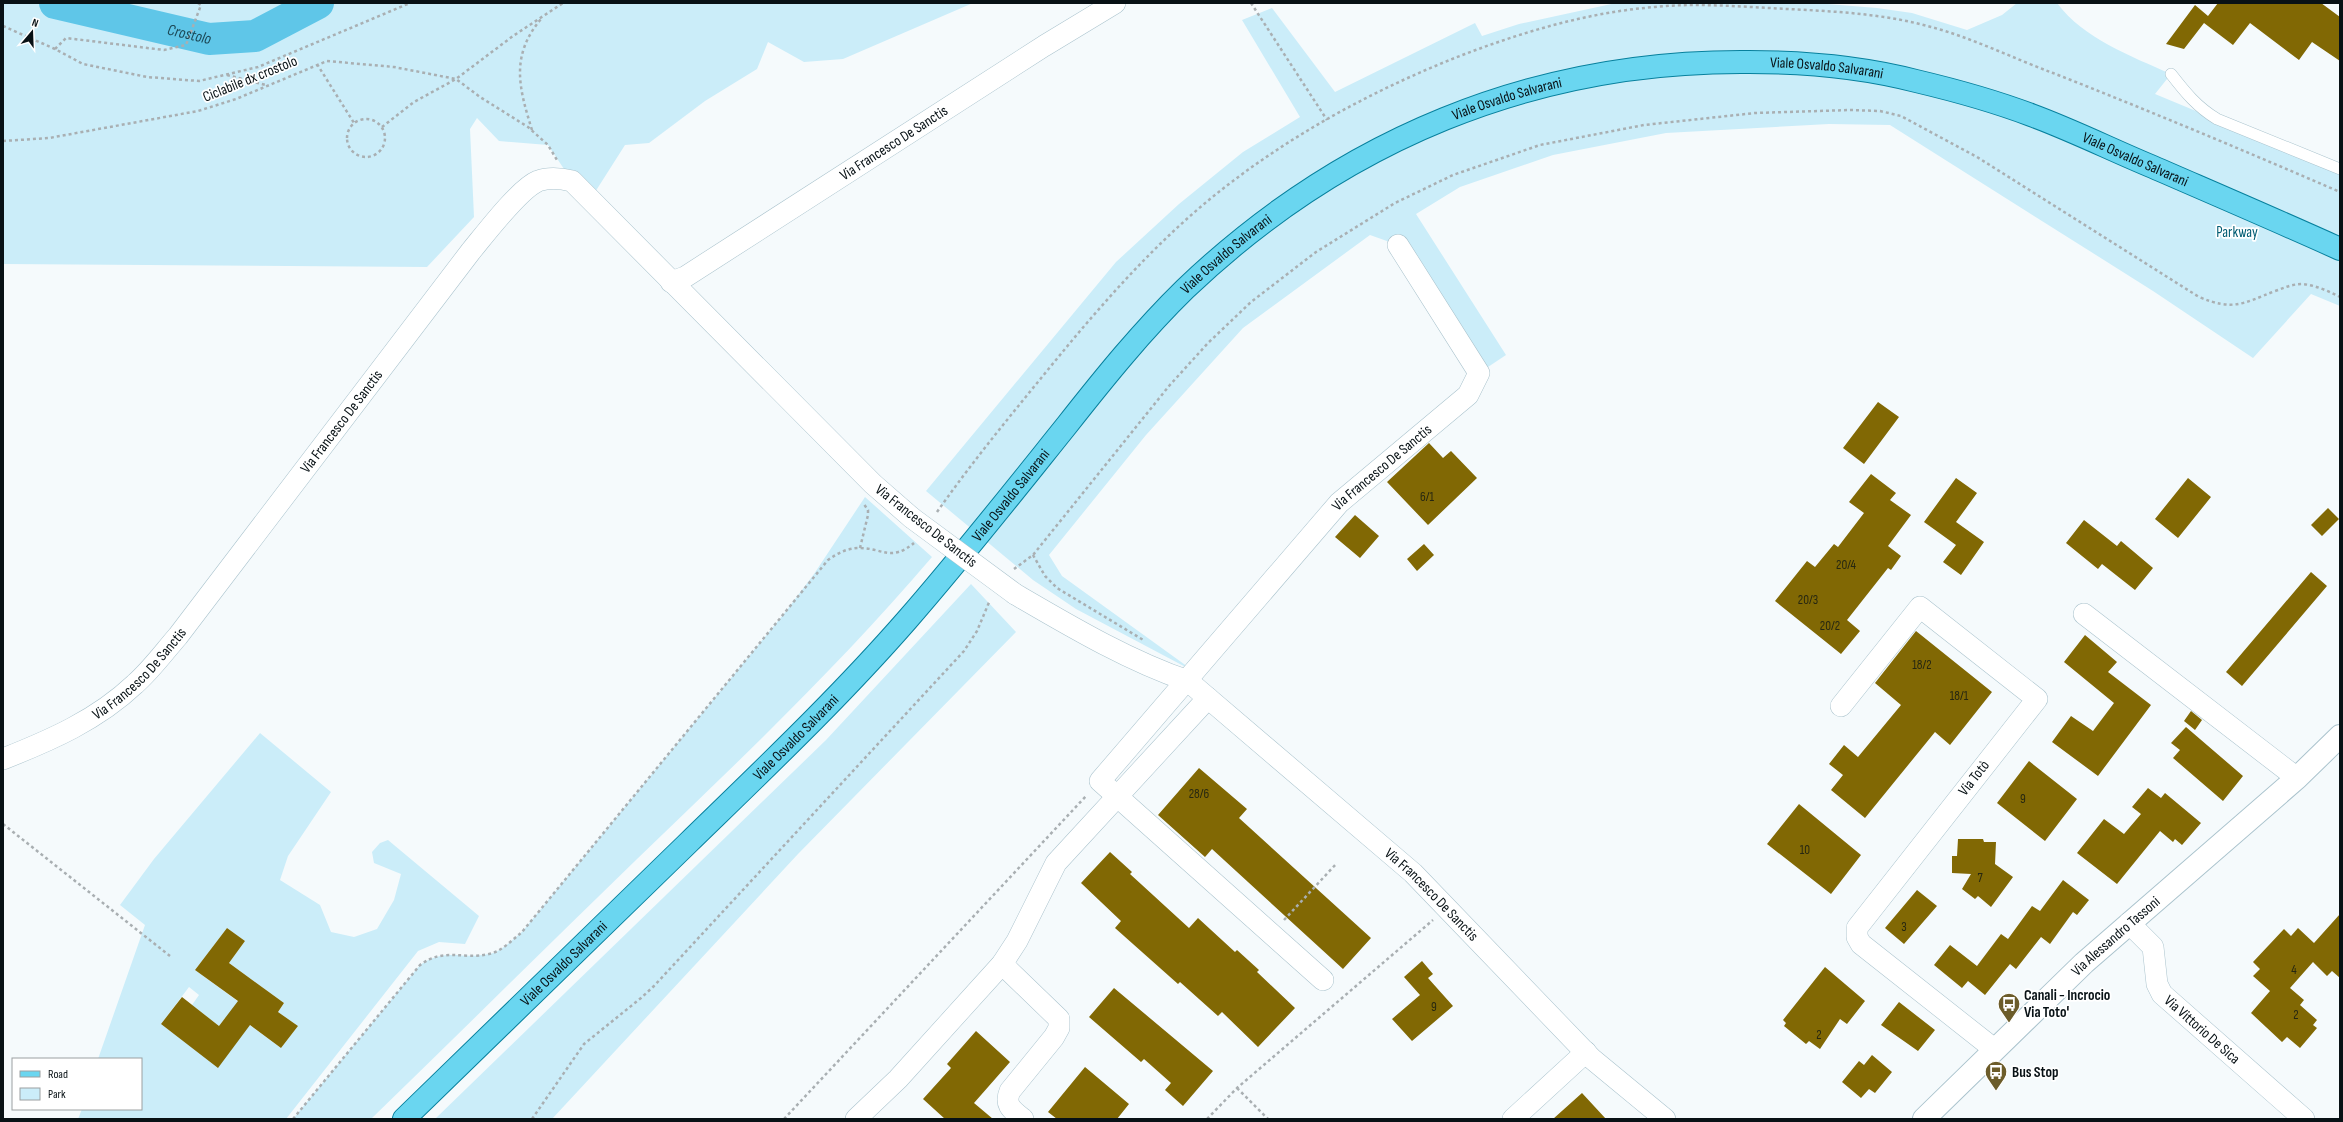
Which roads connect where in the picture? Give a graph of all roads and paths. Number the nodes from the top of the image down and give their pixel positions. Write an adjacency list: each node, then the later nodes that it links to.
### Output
1 (198, 3): 8 (path)
2 (410, 3): 10 (path)
3 (563, 3): 6 (path)
4 (1115, 3): 24 (street, Via Francesco De Sanctis)
5 (1251, 3): 14 (path)
6 (543, 16): 12 (path); 17 (path)
7 (3, 26): 8 (path)
8 (55, 49): 10 (path)
9 (317, 64): 12 (path, Ciclabile dx crostolo); 13 (path, Ciclabile dx crostolo); 15 (path)
10 (225, 74): 13 (path)
11 (2171, 74): 19 (lane)
12 (456, 79): 16 (path); 17 (path, Ciclabile dx crostolo)
13 (267, 85): 18 (path, Ciclabile dx crostolo)
14 (1327, 120): 21 (path); 27 (path)
15 (354, 123): 16 (path); 16 (path)
16 (382, 127)
17 (532, 131): 20 (path, Ciclabile dx crostolo)
18 (3, 141)
19 (2340, 169)
20 (572, 181): 24 (street, Via Francesco De Sanctis); 39 (street, Via Francesco De Sanctis)
21 (2340, 192)
22 (1398, 245): 35 (street, Via Francesco De Sanctis)
23 (2340, 248): 55 (main road, Viale Osvaldo Salvarani)
24 (671, 282): 35 (street, Via Francesco De Sanctis, bridge)
25 (2340, 296): 30 (path)
26 (858, 498): 29 (path)
27 (932, 518)
28 (916, 541): 29 (path)
29 (860, 548): 54 (path)
30 (1033, 555): 31 (path); 34 (path)
31 (1010, 574)
32 (992, 596): 56 (path)
33 (2084, 614): 40 (street)
34 (1149, 644)
35 (1188, 681): 36 (street, Via Francesco De Sanctis); 41 (street)
36 (1208, 698): 42 (street); 45 (street, Via Francesco De Sanctis)
37 (1841, 706): 51 (street, Via Totò)
38 (2340, 736): 40 (street, Via Alessandro Tassoni)
39 (3, 759)
40 (2296, 778): 46 (street, Via Alessandro Tassoni)
41 (1100, 781): 42 (street); 57 (path)
42 (1118, 797): 47 (street); 49 (street)
43 (3, 824): 48 (path)
44 (1337, 863): 47 (path)
45 (1446, 908): 52 (street, Via Francesco De Sanctis); 53 (path)
46 (2129, 923): 51 (street, Via Alessandro Tassoni); 65 (street, Via Vittorio De Sica)
47 (1271, 934): 50 (street)
48 (170, 956)
49 (1002, 964): 58 (street); 59 (street)
50 (1323, 980)
51 (1994, 1050): 64 (street, Via Alessandro Tassoni)
52 (1586, 1052): 62 (street); 63 (street, Via Francesco De Sanctis)
53 (1237, 1088): 60 (path); 61 (path)
54 (293, 1119)
55 (404, 1119)
56 (532, 1119)
57 (784, 1119)
58 (856, 1119)
59 (1023, 1119)
60 (1207, 1119)
61 (1268, 1119)
62 (1513, 1119)
63 (1665, 1119)
64 (1924, 1119)
65 (2304, 1119)

